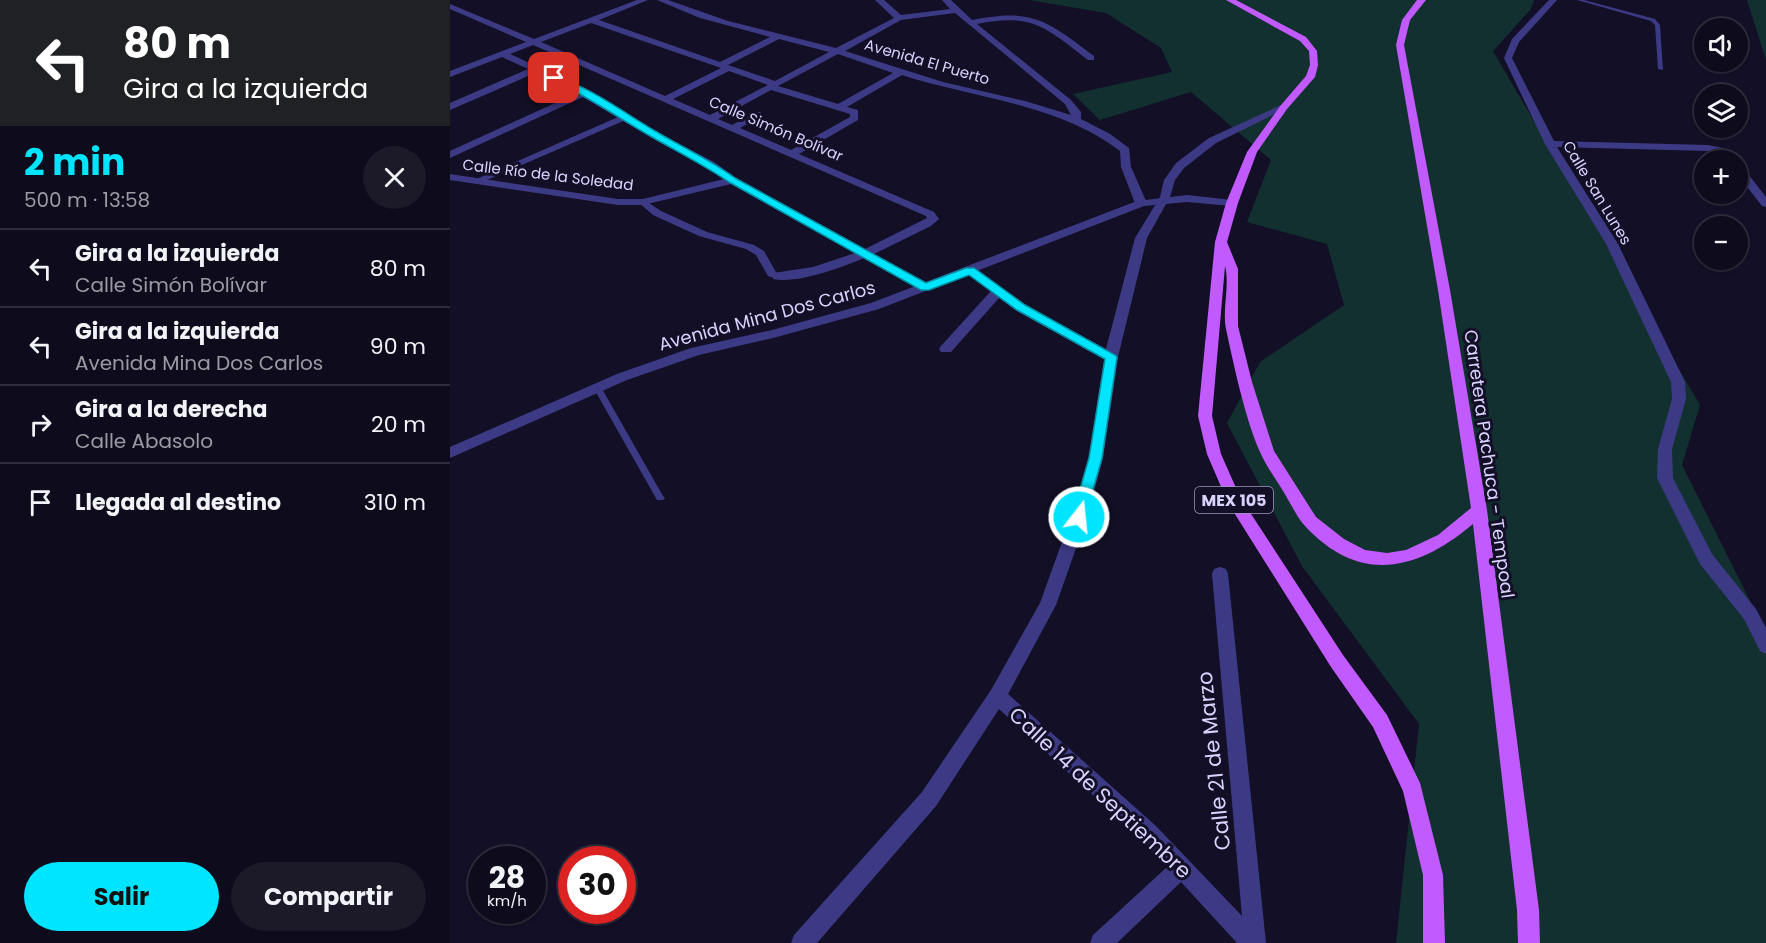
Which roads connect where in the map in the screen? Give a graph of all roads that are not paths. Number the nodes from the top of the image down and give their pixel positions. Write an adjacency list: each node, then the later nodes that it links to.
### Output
1 (644, 0): 12 (street)
2 (661, 0): 14 (street, Avenida El Puerto)
3 (879, 0): 11 (street)
4 (946, 0): 10 (street)
5 (1230, 0): 29 (main road, MEX 105)
6 (1422, 0): 59 (main road, Carretera Pachuca - Tempoal)
7 (1553, 0): 35 (street, Calle San Lunes)
8 (1579, 0): 20 (lane)
9 (450, 6): 15 (street, Calle Simón Bolívar)
10 (958, 10): 11 (street); 13 (street)
11 (899, 18): 16 (street)
12 (590, 20): 15 (street); 19 (street)
13 (970, 23): 18 (street); 33 (street)
14 (777, 37): 16 (street, Avenida El Puerto); 19 (street)
15 (535, 41): 17 (street); 26 (street, Calle Simón Bolívar)
16 (837, 52): 22 (street, Avenida El Puerto); 24 (street)
17 (502, 54): 21 (street); 23 (street)
18 (1091, 58)
19 (725, 66): 24 (street); 26 (street)
20 (1661, 69)
21 (534, 70): 25 (street); 28 (street)
22 (902, 72): 27 (street); 33 (street, Avenida El Puerto)
23 (450, 74)
24 (773, 86): 27 (street); 32 (street)
25 (584, 93): 31 (street); 36 (street)
26 (665, 99): 32 (street, Calle Simón Bolívar)
27 (841, 106): 38 (street)
28 (450, 107)
29 (1284, 107): 43 (street); 46 (main road, MEX 105)
30 (758, 114): 34 (street)
31 (625, 117): 40 (street); 41 (street)
32 (710, 119): 34 (street, Calle Simón Bolívar)
33 (1076, 122): 45 (street, Avenida El Puerto)
34 (732, 129): 38 (street, Calle Simón Bolívar)
35 (1550, 144): 37 (street); 61 (street, Calle San Lunes)
36 (453, 150)
37 (1719, 150)
38 (793, 153): 49 (street, Calle Simón Bolívar)
39 (450, 177): 41 (street, Calle Río de la Soledad)
40 (732, 180): 44 (street, Calle Río de la Soledad); 49 (street)
41 (477, 181): 44 (street, Calle Río de la Soledad)
42 (1748, 181): 47 (street)
43 (1165, 197): 45 (street, Avenida Mina Dos Carlos); 46 (street, Avenida Mina Dos Carlos); 55 (street)
44 (643, 202): 51 (street)
45 (1141, 203): 50 (street, Avenida Mina Dos Carlos)
46 (1232, 203): 48 (main road, MEX 105)
47 (1766, 204)
48 (1221, 242): 59 (main road); 67 (main road, MEX 105)
49 (866, 254): 51 (street); 52 (street)
50 (970, 270): 52 (street, Avenida Mina Dos Carlos); 53 (street)
51 (777, 276)
52 (925, 287): 56 (street, Avenida Mina Dos Carlos)
53 (998, 291): 54 (street); 55 (street)
54 (945, 349)
55 (1111, 357): 62 (street)
56 (597, 387): 57 (street, Avenida Mina Dos Carlos); 58 (lane)
57 (450, 453)
58 (660, 498)
59 (1479, 510): 68 (main road, Carretera Pachuca - Tempoal)
60 (1220, 574): 66 (street, Calle 21 de Marzo)
61 (1766, 646)
62 (997, 696): 63 (street, Calle 14 de Septiembre); 64 (street)
63 (1181, 868): 65 (street); 66 (street, Calle 14 de Septiembre)
64 (803, 943)
65 (1101, 943)
66 (1254, 943)
67 (1434, 943)
68 (1529, 943)

